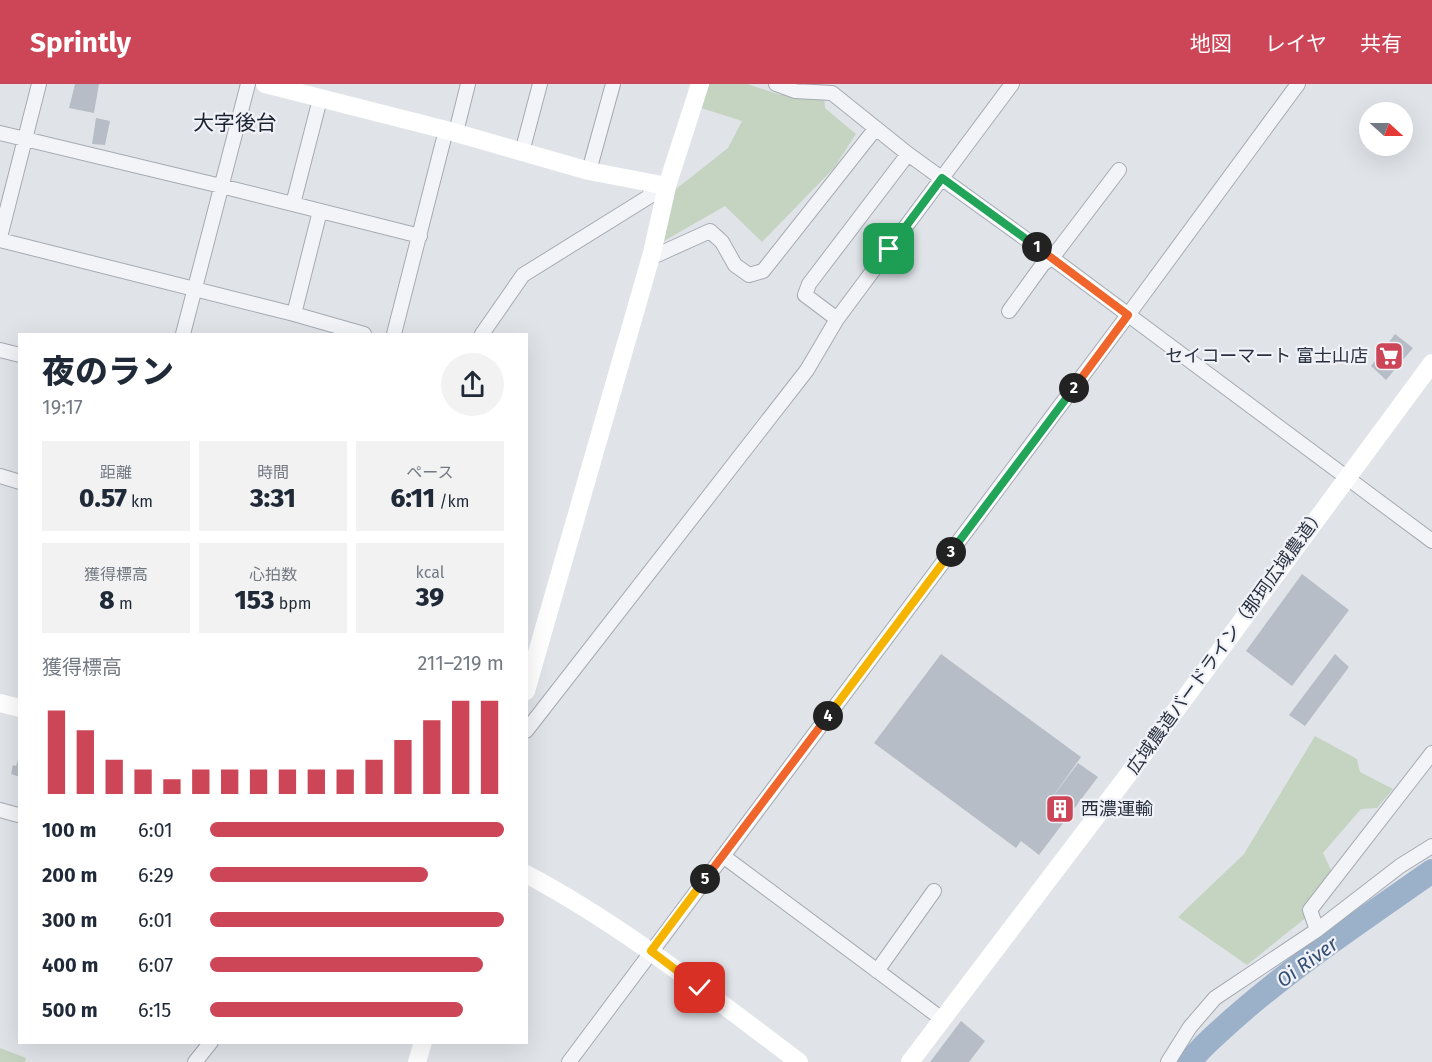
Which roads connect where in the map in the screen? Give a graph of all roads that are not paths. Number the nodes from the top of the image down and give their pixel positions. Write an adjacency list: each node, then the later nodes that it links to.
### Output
1 (39, 84): 15 (street)
2 (248, 84): 22 (street)
3 (265, 84): 11 (street)
4 (468, 84): 13 (street)
5 (540, 84): 16 (street)
6 (612, 84): 19 (street)
7 (700, 84): 21 (street)
8 (776, 84): 12 (street)
9 (1012, 84): 20 (street)
10 (1298, 84): 32 (street)
11 (320, 99): 13 (street); 23 (street)
12 (876, 128): 17 (street); 27 (street)
13 (451, 131): 16 (street); 25 (street)
14 (0, 133): 15 (street)
15 (25, 139): 22 (street); 26 (street)
16 (522, 152): 19 (street)
17 (908, 154): 20 (street); 33 (street)
18 (1119, 170): 28 (street)
19 (589, 171): 21 (street)
20 (942, 178): 28 (street); 33 (street)
21 (659, 185): 27 (street); 37 (street)
22 (221, 186): 23 (street); 29 (street)
23 (292, 204): 24 (street)
24 (320, 211): 25 (street); 31 (street)
25 (420, 236): 36 (street)
26 (0, 239): 29 (street)
27 (652, 253): 45 (street)
28 (1052, 258): 30 (street); 32 (street)
29 (195, 289): 31 (street); 34 (street)
30 (1009, 311)
31 (294, 314): 35 (street)
32 (1128, 315): 42 (street); 53 (street)
33 (837, 319): 48 (street)
34 (183, 333)
35 (360, 333)
36 (394, 333)
37 (483, 333)
38 (0, 350): 39 (street)
39 (18, 354)
40 (1432, 363): 42 (street, 広域農道バードライン（那珂広域農道）)
41 (0, 476): 43 (street)
42 (1347, 478): 44 (street); 59 (street, 広域農道バードライン（那珂広域農道）)
43 (18, 481)
44 (1432, 541)
45 (528, 684)
46 (0, 703): 47 (street)
47 (18, 708)
48 (528, 728)
49 (1432, 753): 56 (street)
50 (0, 810): 51 (street)
51 (18, 815)
52 (1432, 846): 56 (street)
53 (723, 856): 57 (street); 58 (street)
54 (528, 875): 57 (street)
55 (934, 891): 58 (street)
56 (1317, 930): 67 (street)
57 (651, 951): 64 (street); 65 (street)
58 (877, 971): 59 (street)
59 (942, 1019): 66 (street, 広域農道バードライン（那珂広域農道）)
60 (209, 1044): 62 (street)
61 (422, 1044): 63 (street)
62 (195, 1062)
63 (417, 1062)
64 (569, 1062)
65 (800, 1062)
66 (910, 1062)
67 (1168, 1062)

